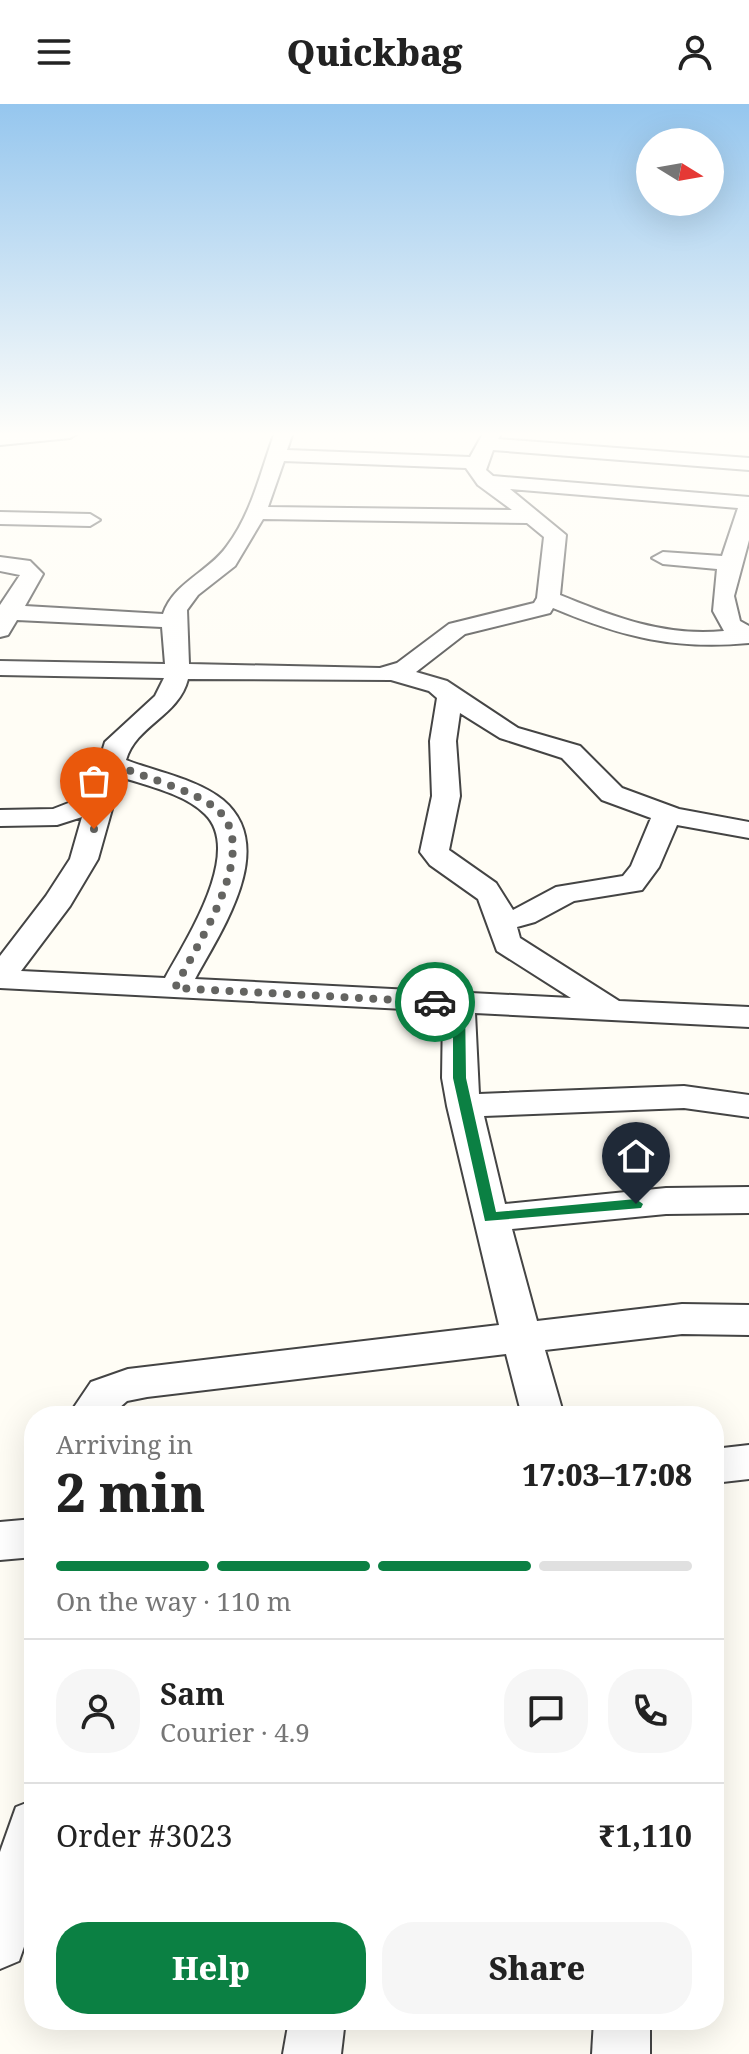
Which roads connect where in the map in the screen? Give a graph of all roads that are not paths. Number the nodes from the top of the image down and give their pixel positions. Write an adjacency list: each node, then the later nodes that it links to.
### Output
1 (251, 523): 9 (street)
2 (541, 523): 7 (street)
3 (745, 523): 5 (street)
4 (663, 558): 5 (street)
5 (729, 563): 10 (street)
6 (0, 564): 8 (street)
7 (548, 598): 10 (street); 13 (street)
8 (4, 618): 9 (street)
9 (174, 621): 12 (street)
10 (749, 636)
11 (0, 668): 12 (street)
12 (178, 671): 13 (street); 15 (street)
13 (395, 673): 14 (street)
14 (450, 696): 17 (street); 20 (street)
15 (113, 764): 16 (street); 22 (street)
16 (104, 799): 18 (street); 21 (street)
17 (673, 816): 19 (street); 20 (street)
18 (0, 818)
19 (749, 830)
20 (504, 921): 24 (street)
21 (0, 978): 22 (street)
22 (175, 988): 23 (street)
23 (459, 1003): 24 (street); 26 (street)
24 (610, 1009): 25 (street)
25 (749, 1017)
26 (464, 1106): 27 (street); 29 (street)
27 (749, 1106)
28 (749, 1200): 29 (street)
29 (490, 1218): 31 (street)
30 (749, 1320): 31 (street)
31 (524, 1335): 32 (street); 33 (street)
32 (93, 1406)
33 (541, 1406)
34 (749, 1462): 35 (street)
35 (724, 1465)
36 (24, 1539): 37 (street)
37 (0, 1541)
38 (24, 1859): 39 (street)
39 (0, 1942)
40 (316, 2030): 42 (street)
41 (622, 2030): 43 (street)
42 (312, 2054)
43 (621, 2054)

